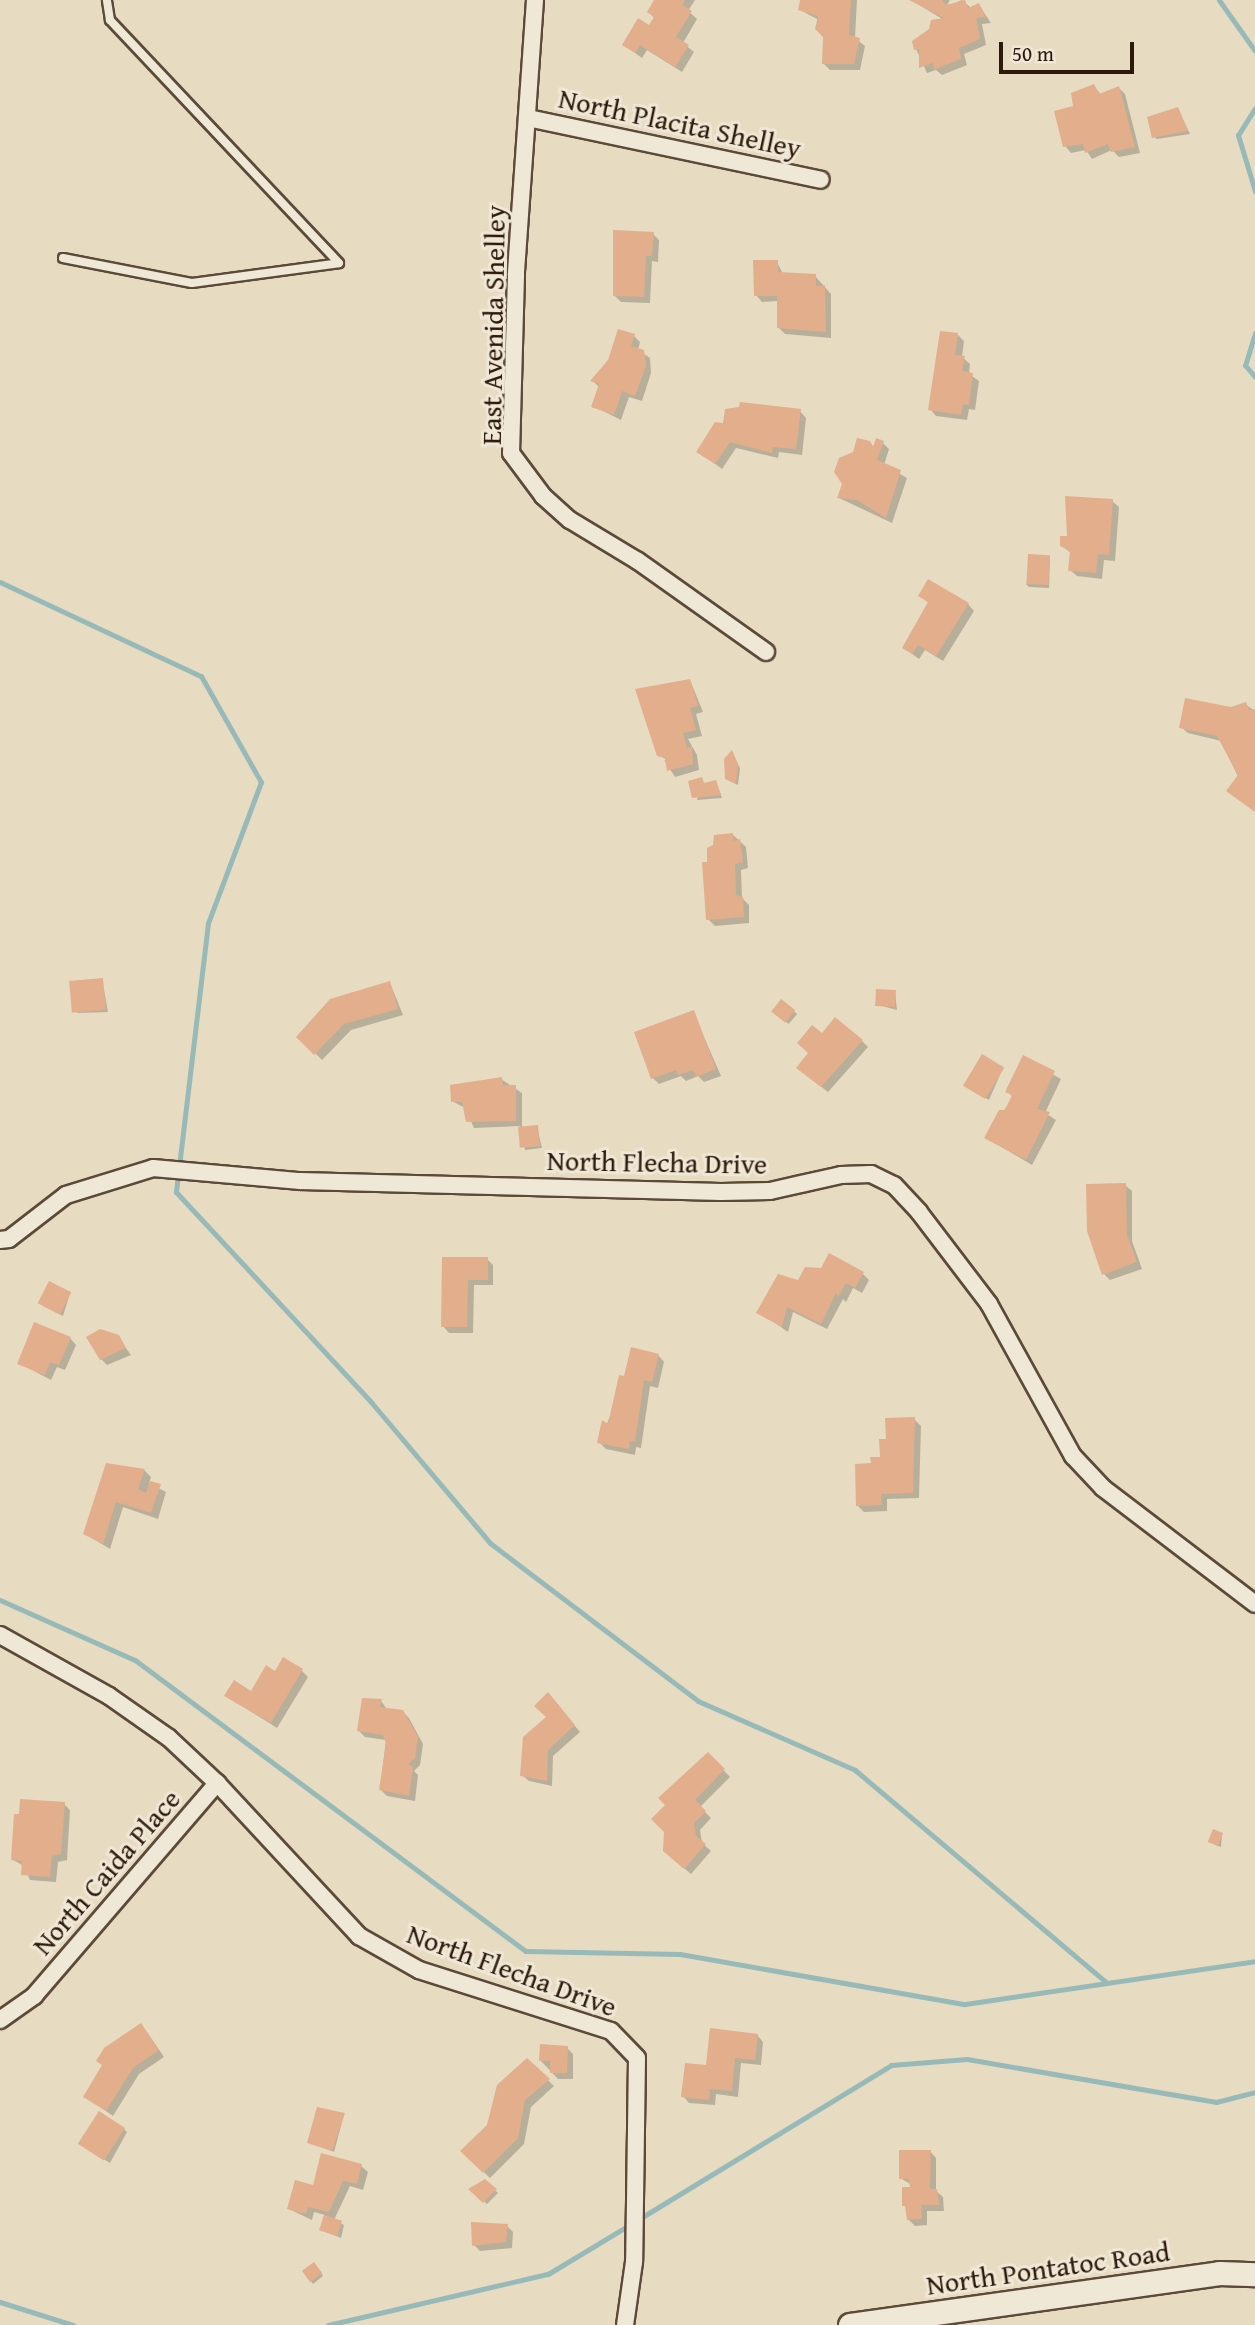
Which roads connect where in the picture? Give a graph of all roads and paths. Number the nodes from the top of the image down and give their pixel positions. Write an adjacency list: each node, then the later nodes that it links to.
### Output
1 (107, 0): 5 (lane)
2 (535, 0): 3 (street, East Avenida Shelley)
3 (527, 118): 4 (street, North Placita Shelley); 6 (street, East Avenida Shelley)
4 (821, 180)
5 (63, 258)
6 (766, 652)
7 (0, 1240): 8 (street, North Flecha Drive)
8 (1255, 1604)
9 (0, 1635): 10 (street, North Flecha Drive)
10 (217, 1783): 11 (street, North Caida Place); 13 (street, North Flecha Drive)
11 (0, 2020)
12 (1255, 2274): 14 (street, North Pontatoc Road)
13 (625, 2325)
14 (850, 2325)

